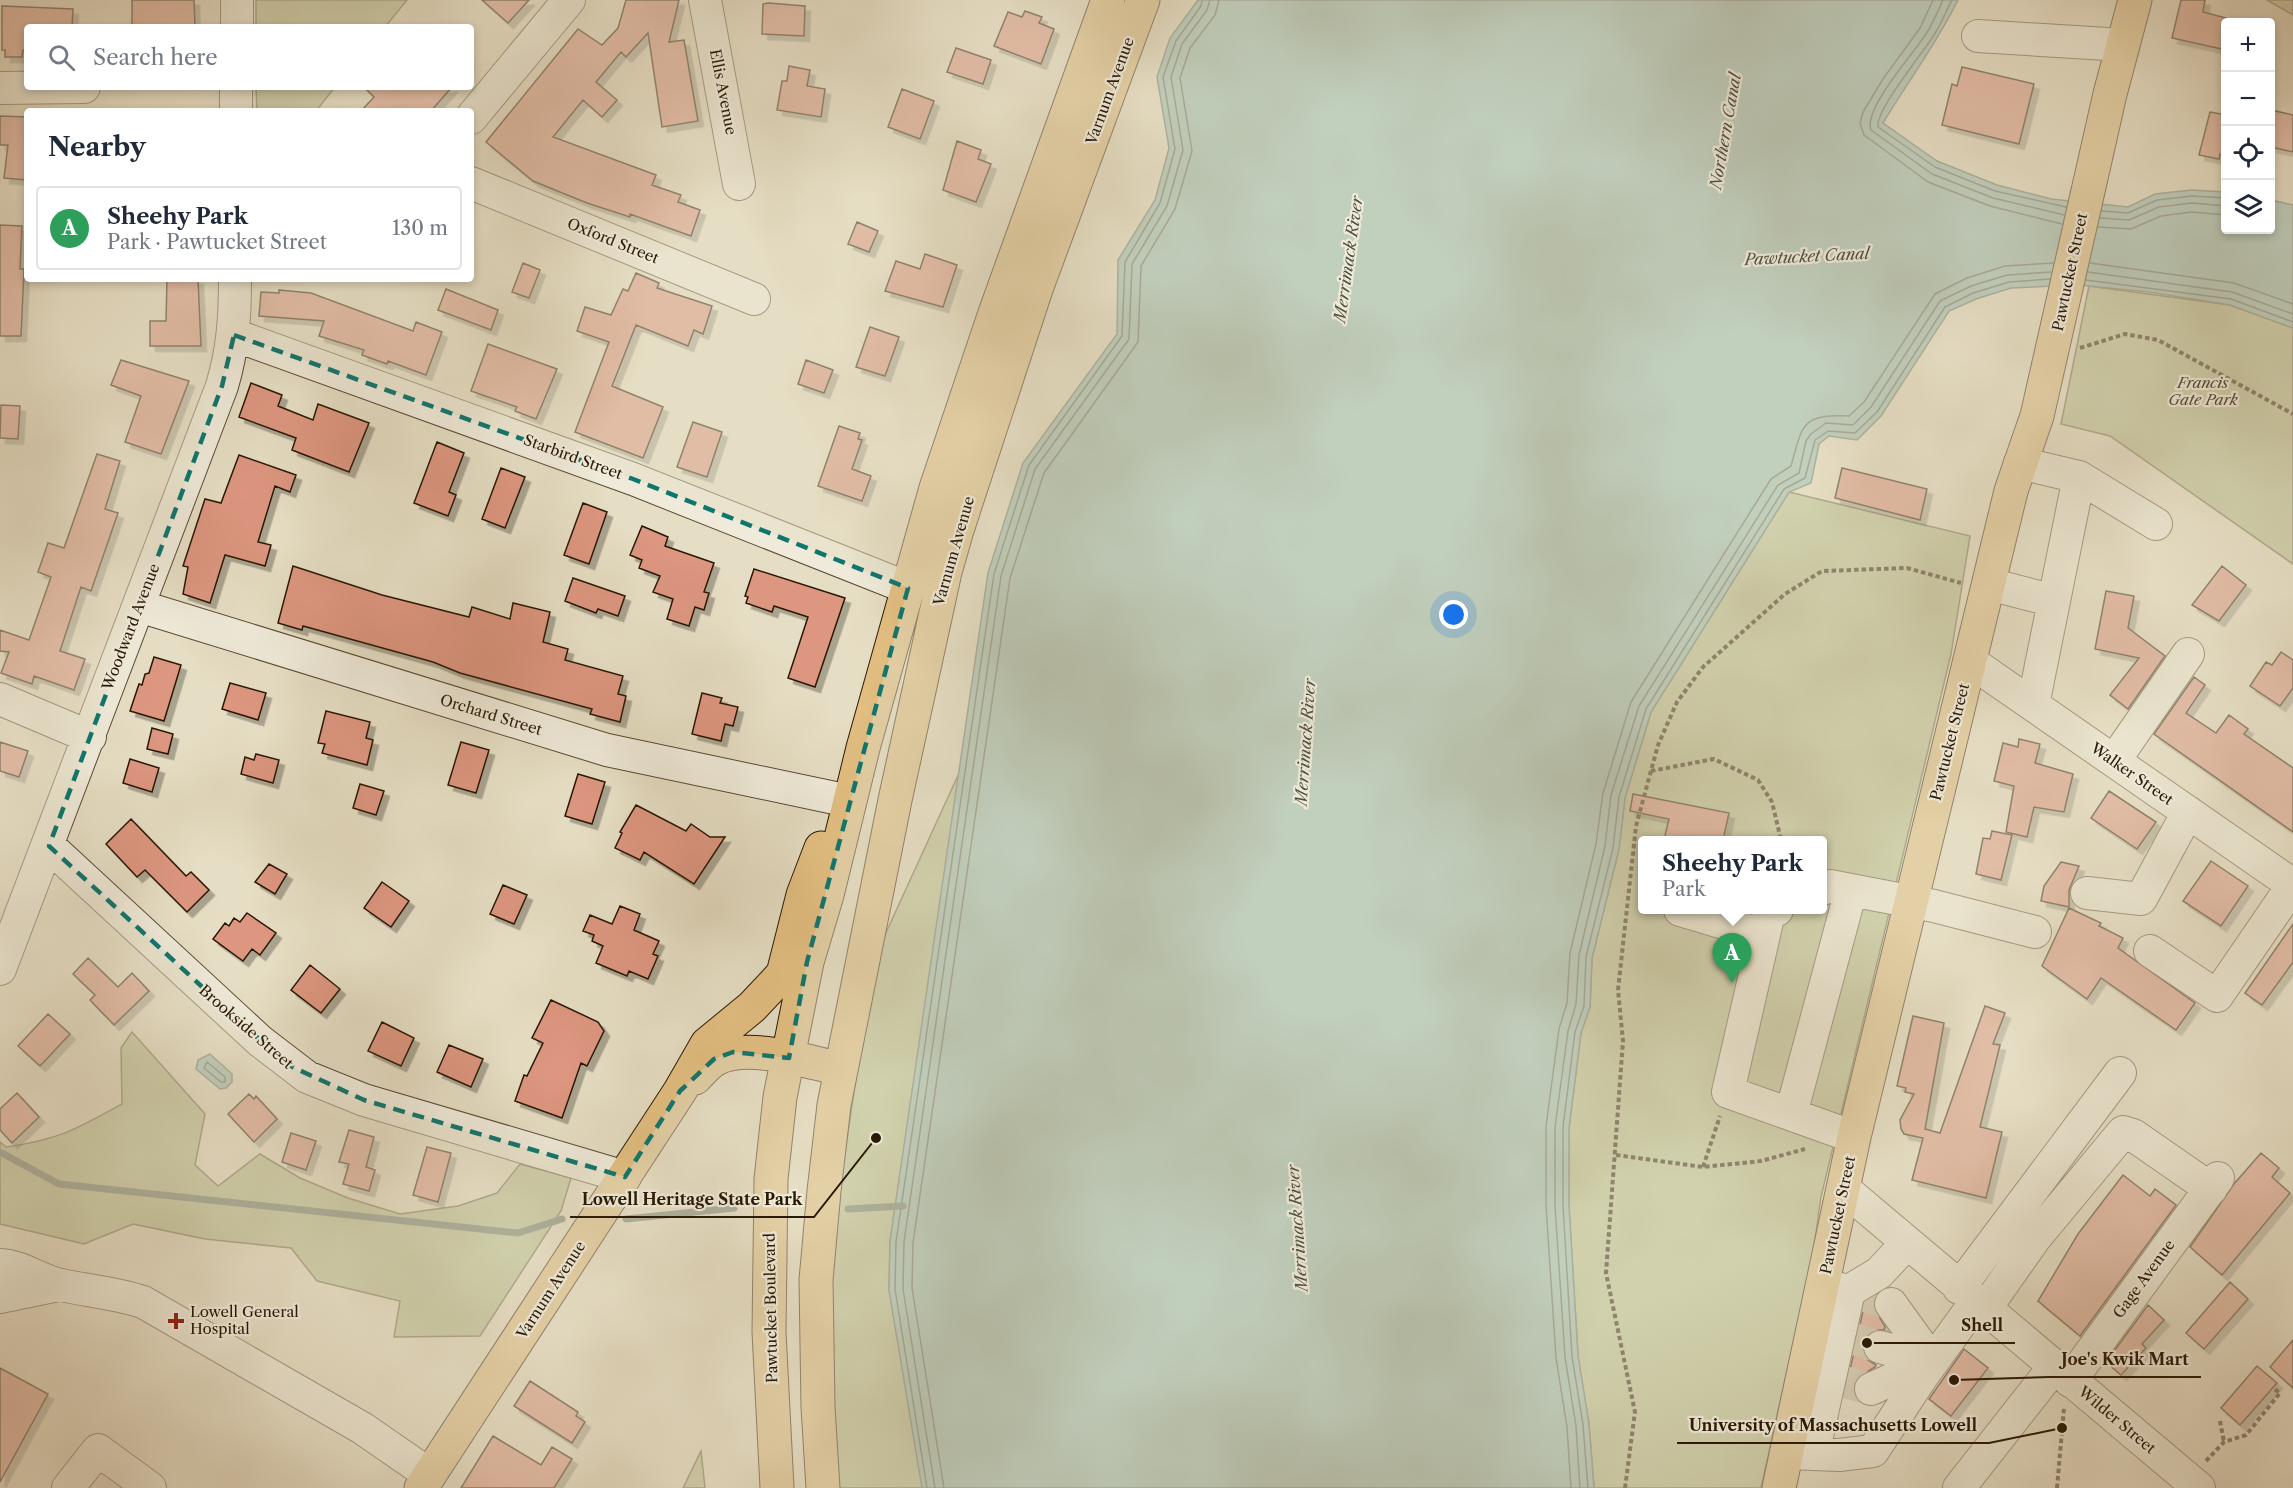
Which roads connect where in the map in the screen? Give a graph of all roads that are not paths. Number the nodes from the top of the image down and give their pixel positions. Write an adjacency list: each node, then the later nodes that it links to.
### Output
1 (237, 0): 7 (street)
2 (569, 0): 14 (street)
3 (705, 0): 16 (street, Ellis Avenue)
4 (1108, 0): 24 (main road, Varnum Avenue)
5 (1143, 0): 47 (main road, Varnum Avenue)
6 (2135, 0): 9 (main road, Pawtucket Street)
7 (237, 24)
8 (1978, 36): 9 (street)
9 (2123, 45): 20 (main road, Pawtucket Street)
10 (0, 88): 11 (street)
11 (24, 88)
12 (236, 90): 13 (street)
13 (236, 108)
14 (474, 114)
15 (474, 184): 18 (street, Oxford Street)
16 (739, 184)
17 (235, 282): 19 (street, Woodward Avenue)
18 (754, 299)
19 (234, 335): 24 (street, Starbird Street); 26 (street, Woodward Avenue)
20 (2020, 463): 21 (street); 23 (main road, Pawtucket Street)
21 (2079, 477): 22 (street); 25 (street)
22 (2156, 524)
23 (1976, 584): 25 (street); 28 (main road, Pawtucket Street)
24 (908, 588): 33 (main road, Varnum Avenue)
25 (2054, 601): 30 (street)
26 (139, 606): 31 (street, Woodward Avenue); 33 (street, Orchard Street)
27 (2188, 654): 32 (street)
28 (1971, 662): 30 (street, Walker Street); 39 (main road, Pawtucket Street)
29 (0, 699): 31 (street)
30 (2033, 705): 32 (street, Walker Street)
31 (90, 737): 35 (street, Woodward Avenue)
32 (2114, 761): 34 (street, Walker Street)
33 (849, 801): 45 (main road, Varnum Avenue); 46 (main road, Varnum Avenue)
34 (2188, 812): 36 (street, Walker Street); 38 (street)
35 (49, 846): 44 (street, Woodward Avenue); 52 (street, Brookside Street)
36 (2293, 885): 43 (street)
37 (1837, 890): 39 (street); 50 (street)
38 (2087, 893)
39 (1911, 903): 42 (street); 51 (main road, Pawtucket Street)
40 (1715, 914): 41 (street)
41 (1770, 922): 50 (street)
42 (2036, 932)
43 (2150, 951)
44 (0, 969)
45 (738, 1017): 46 (main road); 49 (main road, Varnum Avenue)
46 (789, 1058): 47 (main road, Varnum Avenue); 49 (main road, Varnum Avenue); 67 (main road, Pawtucket Boulevard)
47 (842, 1069): 68 (main road)
48 (2120, 1073): 58 (street)
49 (680, 1091): 52 (main road, Varnum Avenue)
50 (1791, 1114): 51 (street)
51 (1854, 1137): 53 (main road, Pawtucket Street)
52 (625, 1177): 64 (main road, Varnum Avenue)
53 (1844, 1189): 54 (street, Wilder Street); 59 (main road, Pawtucket Street)
54 (1906, 1244): 58 (street, Wilder Street); 59 (street)
55 (0, 1265): 56 (street)
56 (58, 1285): 57 (street); 64 (street)
57 (0, 1297)
58 (1973, 1300): 60 (street); 61 (street, Wilder Street); 61 (street, Gage Avenue)
59 (1856, 1336): 60 (street); 60 (street); 60 (street); 62 (main road, Pawtucket Street); 62 (street)
60 (1932, 1361): 62 (street)
61 (2063, 1383): 63 (street, Wilder Street); 70 (street, Gage Avenue)
62 (1800, 1454): 69 (main road, Pawtucket Street)
63 (2200, 1477)
64 (426, 1481)
65 (68, 1488): 66 (street)
66 (149, 1488)
67 (777, 1488)
68 (823, 1488)
69 (1779, 1488)
70 (1959, 1488)

